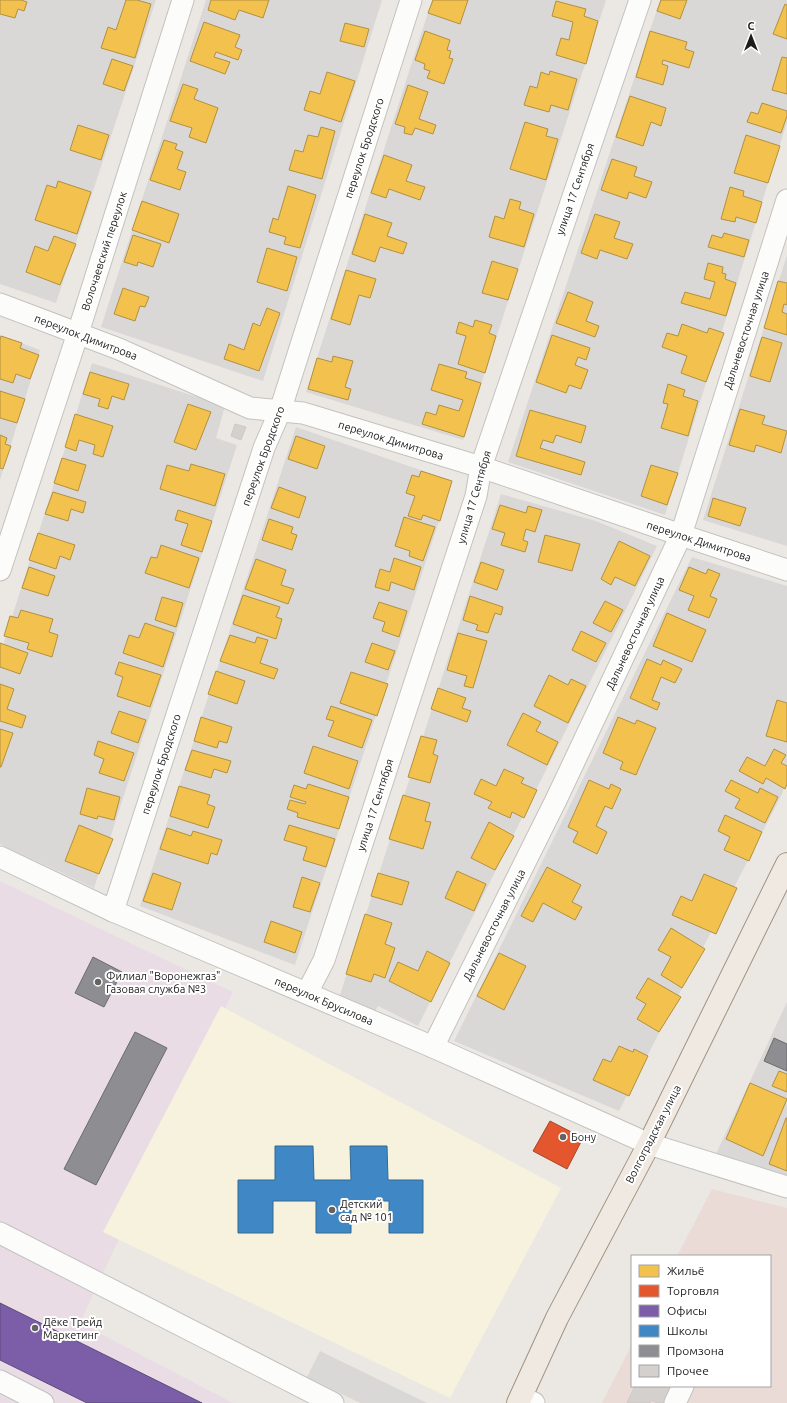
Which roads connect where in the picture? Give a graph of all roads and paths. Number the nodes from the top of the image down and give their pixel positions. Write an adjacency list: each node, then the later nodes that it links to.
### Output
1 (183, 0): 6 (street, Волочаевский переулок)
2 (411, 0): 7 (street, переулок Бродского)
3 (640, 0): 8 (street, улица 17 Сентября)
4 (787, 200): 9 (street, Дальневосточная улица)
5 (0, 304): 6 (street, переулок Димитрова)
6 (78, 333): 7 (street, переулок Димитрова); 10 (street, Волочаевский переулок)
7 (280, 411): 8 (street, переулок Димитрова); 14 (street, переулок Бродского)
8 (481, 467): 9 (street, переулок Димитрова); 15 (street, улица 17 Сентября)
9 (680, 535): 11 (street, переулок Димитрова); 16 (street, Дальневосточная улица)
10 (0, 570)
11 (787, 570)
12 (0, 857): 14 (street, переулок Брусилова)
13 (787, 864): 17 (main road, Волгоградская улица)
14 (113, 912): 15 (street, переулок Брусилова)
15 (307, 993): 16 (street, переулок Брусилова)
16 (432, 1047): 17 (street, переулок Брусилова)
17 (649, 1144): 18 (street, переулок Брусилова); 22 (main road, Волгоградская улица)
18 (787, 1187)
19 (0, 1233): 24 (street)
20 (0, 1381): 23 (street)
21 (683, 1387): 25 (street)
22 (524, 1401)
23 (43, 1403)
24 (333, 1403)
25 (675, 1403)

